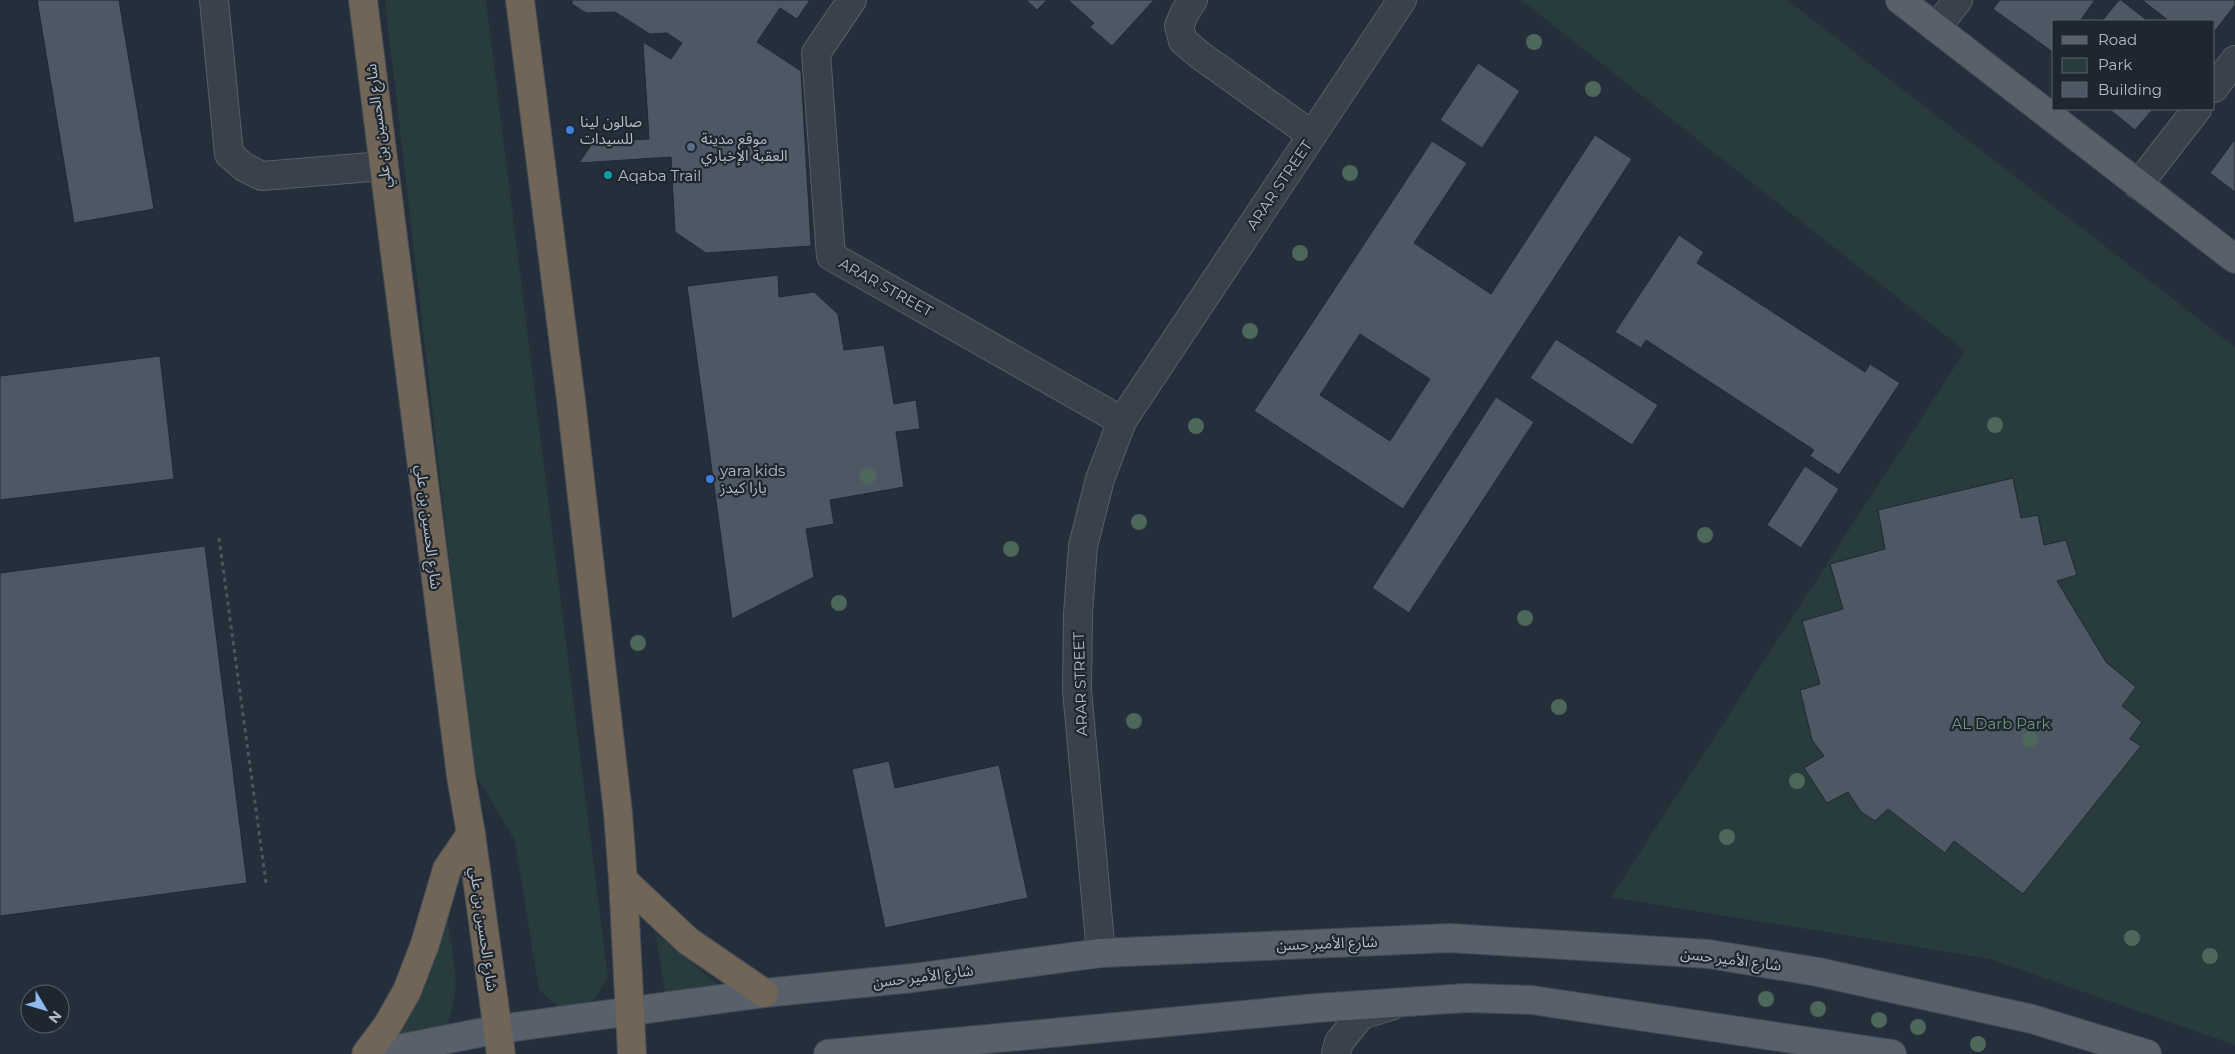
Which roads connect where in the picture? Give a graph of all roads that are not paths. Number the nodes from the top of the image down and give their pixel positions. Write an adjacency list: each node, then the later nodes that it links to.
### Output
1 (214, 0): 14 (street)
2 (363, 0): 14 (highway, شارع الحسين بن علي)
3 (520, 0): 19 (highway)
4 (852, 0): 17 (street, ARAR STREET)
5 (1193, 0): 13 (street)
6 (1402, 0): 13 (street, ARAR STREET)
7 (1900, 0): 9 (main road)
8 (1958, 0): 9 (street)
9 (1936, 28): 15 (main road)
10 (2235, 60): 11 (street)
11 (2215, 87)
12 (2196, 110): 15 (street)
13 (1312, 135): 17 (street, ARAR STREET)
14 (382, 166): 18 (highway, شارع الحسين بن علي)
15 (2138, 185): 16 (main road)
16 (2235, 259)
17 (1122, 421): 20 (street, ARAR STREET)
18 (471, 834): 24 (highway, شارع الحسين بن علي); 25 (highway)
19 (623, 880): 21 (highway); 23 (highway)
20 (1101, 953): 21 (main road, شارع الأمير حسن); 31 (main road, شارع الأمير حسن)
21 (764, 993): 23 (main road, شارع الأمير حسن)
22 (1398, 1004): 28 (main road); 29 (street); 30 (main road)
23 (630, 1011): 24 (main road, شارع الأمير حسن); 27 (highway)
24 (500, 1041): 26 (main road, شارع الأمير حسن)
25 (366, 1054)
26 (373, 1054)
27 (632, 1054)
28 (828, 1054)
29 (1336, 1054)
30 (1892, 1054)
31 (2147, 1054)

